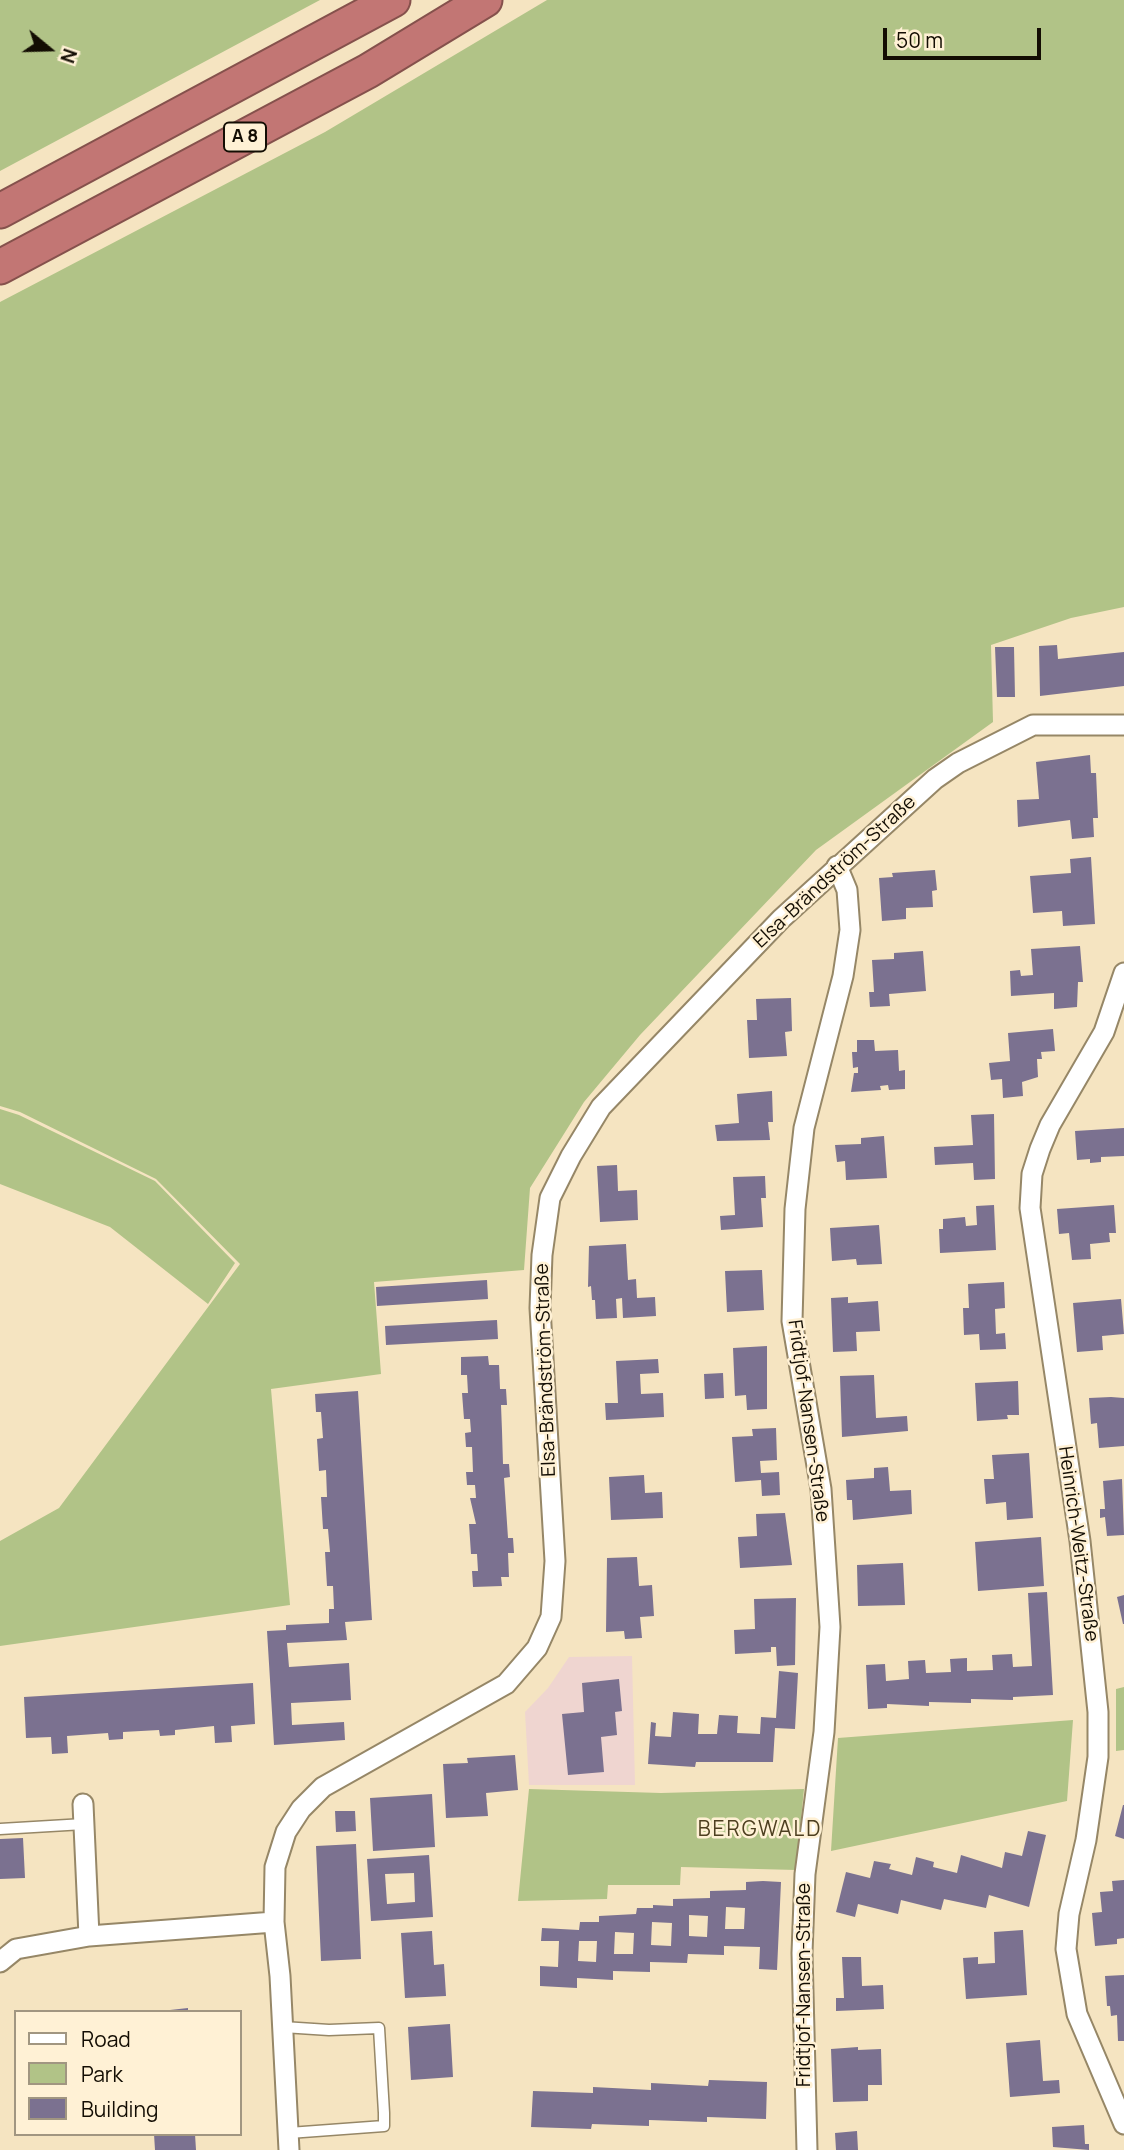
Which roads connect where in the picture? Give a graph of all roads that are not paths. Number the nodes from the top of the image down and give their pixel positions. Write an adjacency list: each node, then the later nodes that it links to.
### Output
1 (393, 0): 3 (highway, A 8)
2 (485, 0): 4 (highway, A 8)
3 (0, 211)
4 (0, 267)
5 (1124, 725): 6 (street, Elsa-Brändström-Straße)
6 (837, 866): 11 (street, Elsa-Brändström-Straße); 17 (street, Fridtjof-Nansen-Straße)
7 (1124, 973): 15 (street, Heinrich-Weitz-Straße)
8 (82, 1804): 9 (street)
9 (84, 1824): 10 (lane); 12 (street)
10 (0, 1829)
11 (274, 1922): 12 (street); 14 (street, Elsa-Brändström-Straße)
12 (89, 1936): 13 (street)
13 (0, 1962)
14 (283, 2027): 16 (street, Elsa-Brändström-Straße); 16 (lane)
15 (1124, 2124)
16 (289, 2142)
17 (807, 2150)

